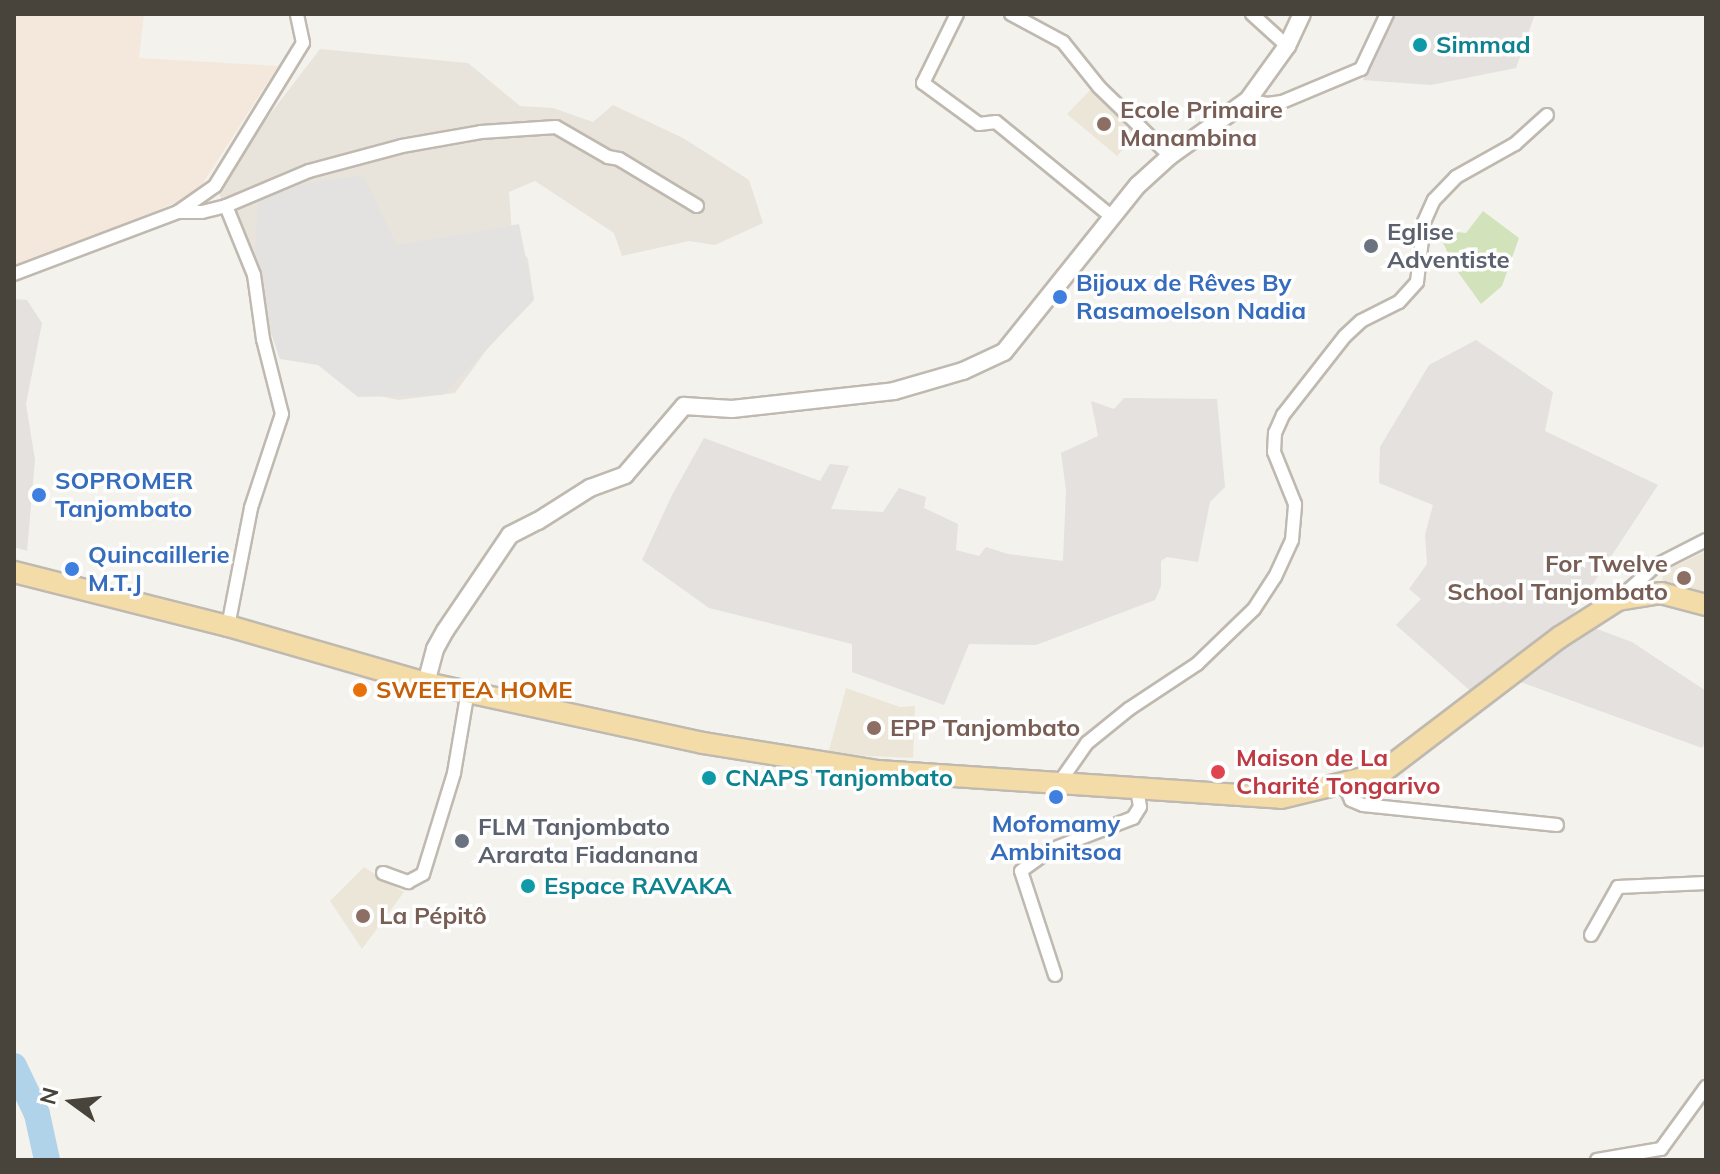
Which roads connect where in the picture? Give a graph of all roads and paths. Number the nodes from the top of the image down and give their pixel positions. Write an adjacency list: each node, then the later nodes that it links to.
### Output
1 (297, 14): 13 (street)
2 (957, 14): 14 (street)
3 (1011, 14): 10 (street)
4 (1252, 14): 7 (street)
5 (1302, 14): 7 (street)
6 (1387, 14): 8 (street)
7 (1287, 46): 8 (street)
8 (1248, 100): 10 (street)
9 (1547, 115): 23 (street)
10 (1170, 156): 14 (street)
11 (226, 206): 12 (street); 13 (street); 20 (street)
12 (697, 206)
13 (178, 212): 15 (street)
14 (1112, 217): 21 (street)
15 (14, 274)
16 (1706, 540): 18 (street)
17 (14, 572): 20 (main road)
18 (1618, 600): 19 (main road); 24 (main road)
19 (1706, 605)
20 (228, 626): 21 (main road)
21 (426, 683): 22 (main road)
22 (468, 690): 23 (main road); 27 (street)
23 (1059, 783): 25 (main road)
24 (1344, 784): 25 (main road); 26 (street)
25 (1137, 788): 30 (street)
26 (1557, 825)
27 (383, 873)
28 (1706, 883): 29 (street)
29 (1591, 935)
30 (1055, 975)
31 (1706, 1087): 32 (street)
32 (1597, 1160)

